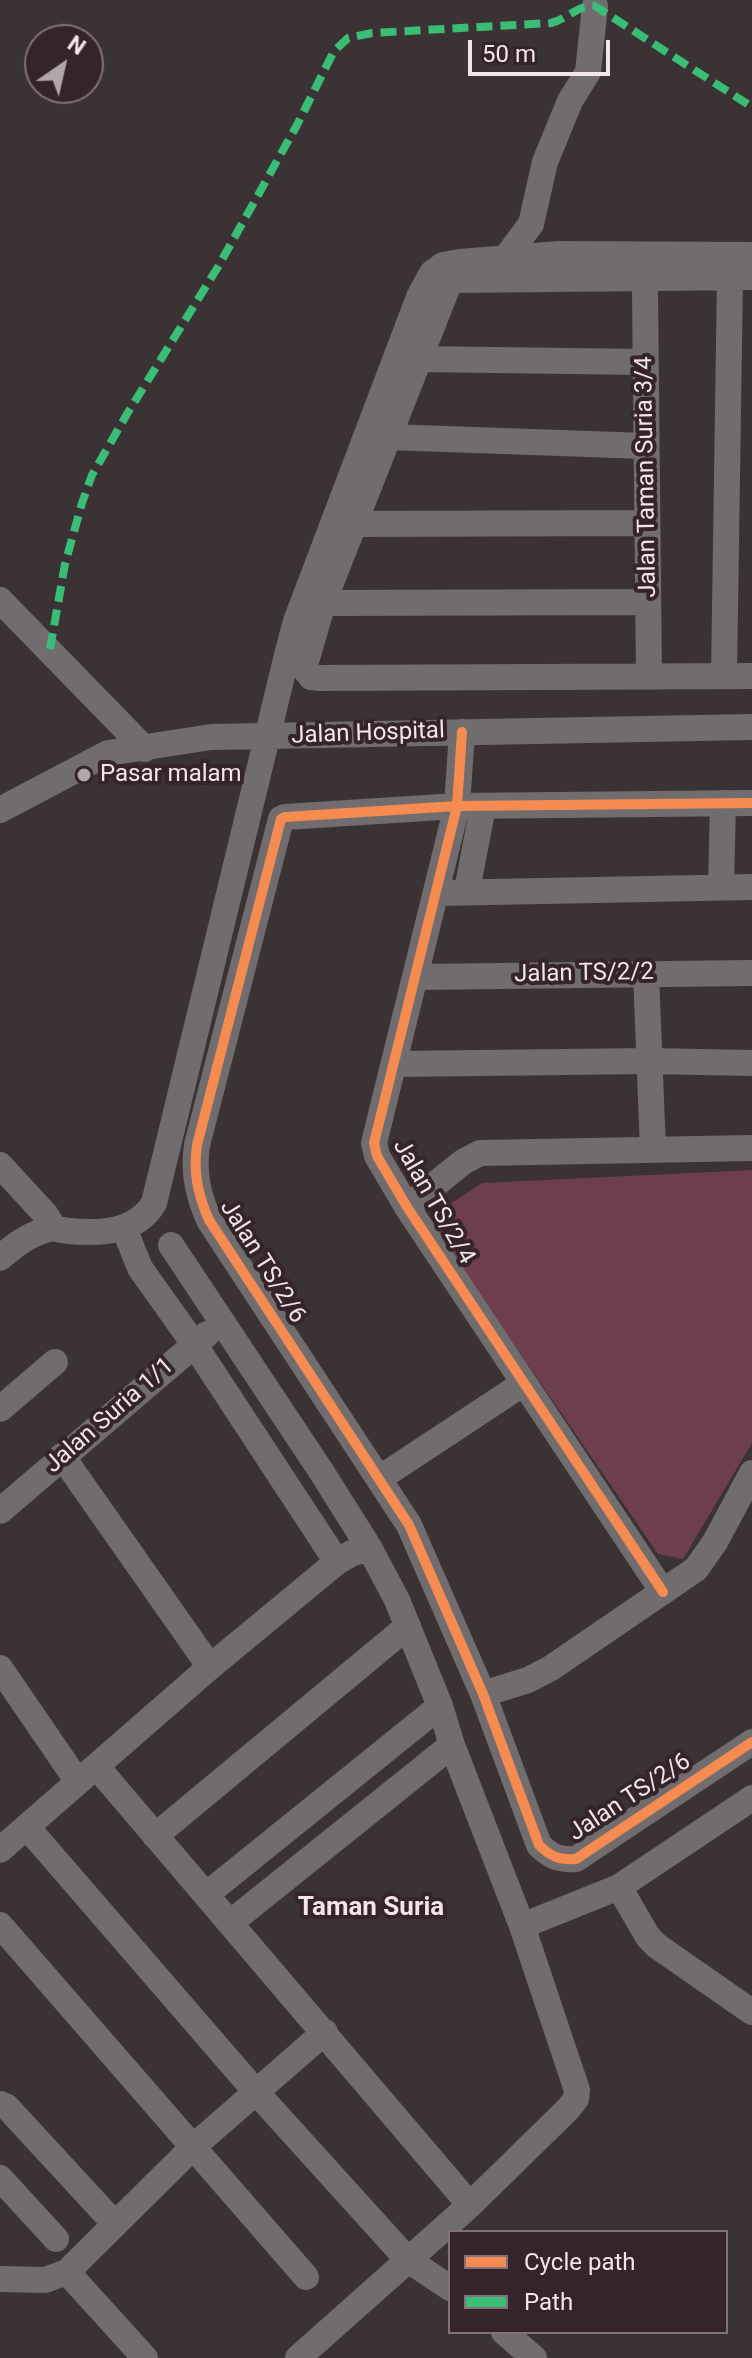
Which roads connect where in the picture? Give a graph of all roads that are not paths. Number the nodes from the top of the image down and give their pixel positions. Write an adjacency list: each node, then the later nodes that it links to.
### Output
1 (595, 6): 3 (street)
2 (752, 255): 3 (street)
3 (507, 256): 20 (street)
4 (741, 278): 5 (street); 15 (street)
5 (648, 279): 6 (street); 7 (street, Jalan Taman Suria 3/4)
6 (419, 359): 7 (street); 8 (street)
7 (645, 362): 9 (street, Jalan Taman Suria 3/4)
8 (388, 437): 9 (street); 11 (street)
9 (646, 446): 10 (street, Jalan Taman Suria 3/4)
10 (647, 523): 11 (street); 13 (street, Jalan Taman Suria 3/4)
11 (354, 524): 14 (street)
12 (0, 600): 21 (street)
13 (648, 602): 14 (street); 16 (street, Jalan Taman Suria 3/4)
14 (323, 603): 16 (street)
15 (724, 675): 16 (street); 17 (street)
16 (649, 676)
17 (752, 676)
18 (752, 727): 19 (street, Jalan Hospital)
19 (462, 732): 20 (street, Jalan Hospital); 24 (street, Jalan TS/2/4)
20 (267, 737): 21 (street, Jalan Hospital); 41 (street)
21 (145, 749): 25 (street, Jalan Hospital)
22 (723, 803): 23 (street, Jalan TS/2/6); 24 (street, Jalan TS/2/6); 26 (street)
23 (752, 803)
24 (470, 806): 28 (street); 29 (street, Jalan TS/2/4); 51 (street, Jalan TS/2/6)
25 (0, 810)
26 (721, 886): 27 (street); 28 (street)
27 (752, 887)
28 (467, 890): 29 (street)
29 (438, 893): 32 (street, Jalan TS/2/4)
30 (646, 973): 31 (street, Jalan TS/2/2); 32 (street, Jalan TS/2/2); 33 (street)
31 (752, 973)
32 (417, 977): 35 (street, Jalan TS/2/4)
33 (649, 1061): 34 (street); 35 (street); 37 (street)
34 (752, 1063)
35 (395, 1064): 39 (street, Jalan TS/2/4)
36 (752, 1148): 37 (street)
37 (653, 1150): 39 (street)
38 (0, 1165): 40 (street)
39 (407, 1207): 47 (street, Jalan TS/2/4)
40 (54, 1228): 41 (street); 43 (street)
41 (124, 1228): 45 (street)
42 (171, 1245): 44 (street)
43 (0, 1258)
44 (222, 1323): 45 (street, Jalan Suria 1/1); 53 (street)
45 (194, 1344): 49 (street, Jalan Suria 1/1); 54 (street)
46 (55, 1362): 48 (street)
47 (524, 1383): 51 (street); 55 (street, Jalan TS/2/4)
48 (0, 1409)
49 (62, 1456): 52 (street, Jalan Suria 1/1); 57 (street)
50 (752, 1473): 55 (street)
51 (380, 1478): 59 (street, Jalan TS/2/6)
52 (0, 1511)
53 (370, 1549): 54 (street); 56 (street)
54 (337, 1562): 57 (street)
55 (663, 1592): 59 (street)
56 (408, 1626): 60 (street); 66 (street)
57 (210, 1667): 63 (street)
58 (0, 1668): 63 (street)
59 (483, 1694): 61 (street, Jalan TS/2/6)
60 (440, 1706): 62 (street); 69 (street)
61 (752, 1742)
62 (452, 1745): 70 (street); 72 (street)
63 (87, 1775): 65 (street); 66 (street)
64 (752, 1798): 68 (street)
65 (27, 1827): 67 (street); 75 (street)
66 (155, 1836): 69 (street)
67 (0, 1850)
68 (619, 1887): 72 (street); 73 (street)
69 (207, 1894): 70 (street)
70 (230, 1923): 74 (street)
71 (0, 1925): 77 (street)
72 (522, 1926): 79 (street)
73 (752, 2012)
74 (325, 2032): 75 (street); 79 (street)
75 (256, 2092): 77 (street); 82 (street)
76 (0, 2104): 80 (street)
77 (193, 2147): 80 (street); 84 (street)
78 (0, 2178): 81 (street)
79 (470, 2205): 82 (street)
80 (114, 2223): 83 (street)
81 (56, 2239)
82 (408, 2260): 86 (street); 89 (street)
83 (67, 2272): 85 (street); 88 (street)
84 (306, 2277)
85 (0, 2279)
86 (448, 2287)
87 (506, 2334): 90 (street)
88 (145, 2358)
89 (298, 2358)
90 (534, 2358)

